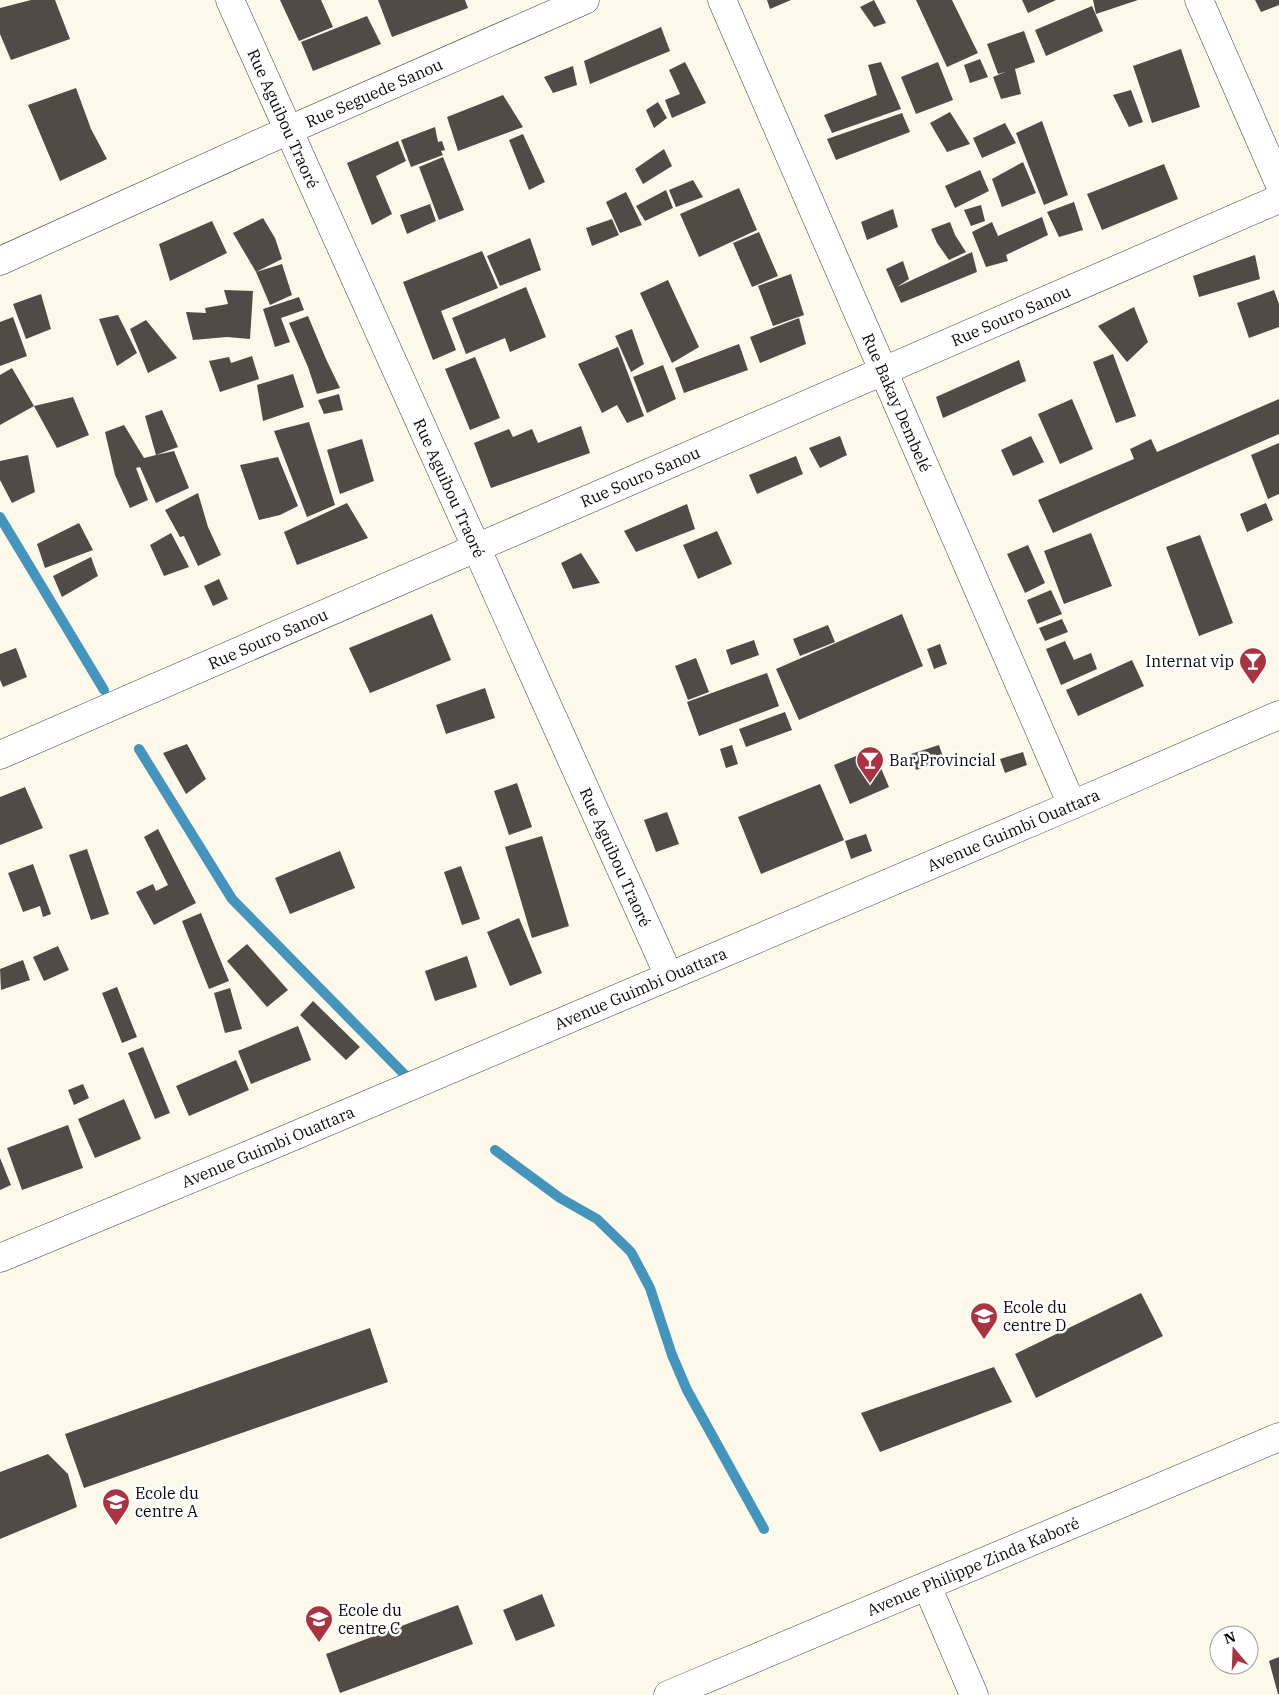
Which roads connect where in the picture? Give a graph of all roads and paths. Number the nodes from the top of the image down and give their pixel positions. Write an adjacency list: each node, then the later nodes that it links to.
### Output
1 (230, 0): 5 (street, Rue Aguibou Traoré)
2 (584, 0): 5 (street, Rue Seguede Sanou)
3 (722, 0): 9 (street, Rue Bakay Dembelé)
4 (1199, 0): 6 (street)
5 (289, 130): 8 (street, Rue Seguede Sanou); 10 (street, Rue Aguibou Traoré)
6 (1279, 183)
7 (1279, 199): 9 (street, Rue Souro Sanou)
8 (0, 261)
9 (882, 371): 10 (street, Rue Souro Sanou); 13 (street, Rue Bakay Dembelé)
10 (477, 549): 12 (street, Rue Souro Sanou); 14 (street, Rue Aguibou Traoré)
11 (1279, 715): 13 (street, Avenue Guimbi Ouattara)
12 (0, 755)
13 (1072, 805): 14 (street, Avenue Guimbi Ouattara)
14 (668, 976): 15 (street, Avenue Guimbi Ouattara)
15 (0, 1258)
16 (1279, 1437): 17 (street, Avenue Philippe Zinda Kaboré)
17 (927, 1586): 18 (street, Avenue Philippe Zinda Kaboré); 19 (street)
18 (668, 1695)
19 (974, 1695)

